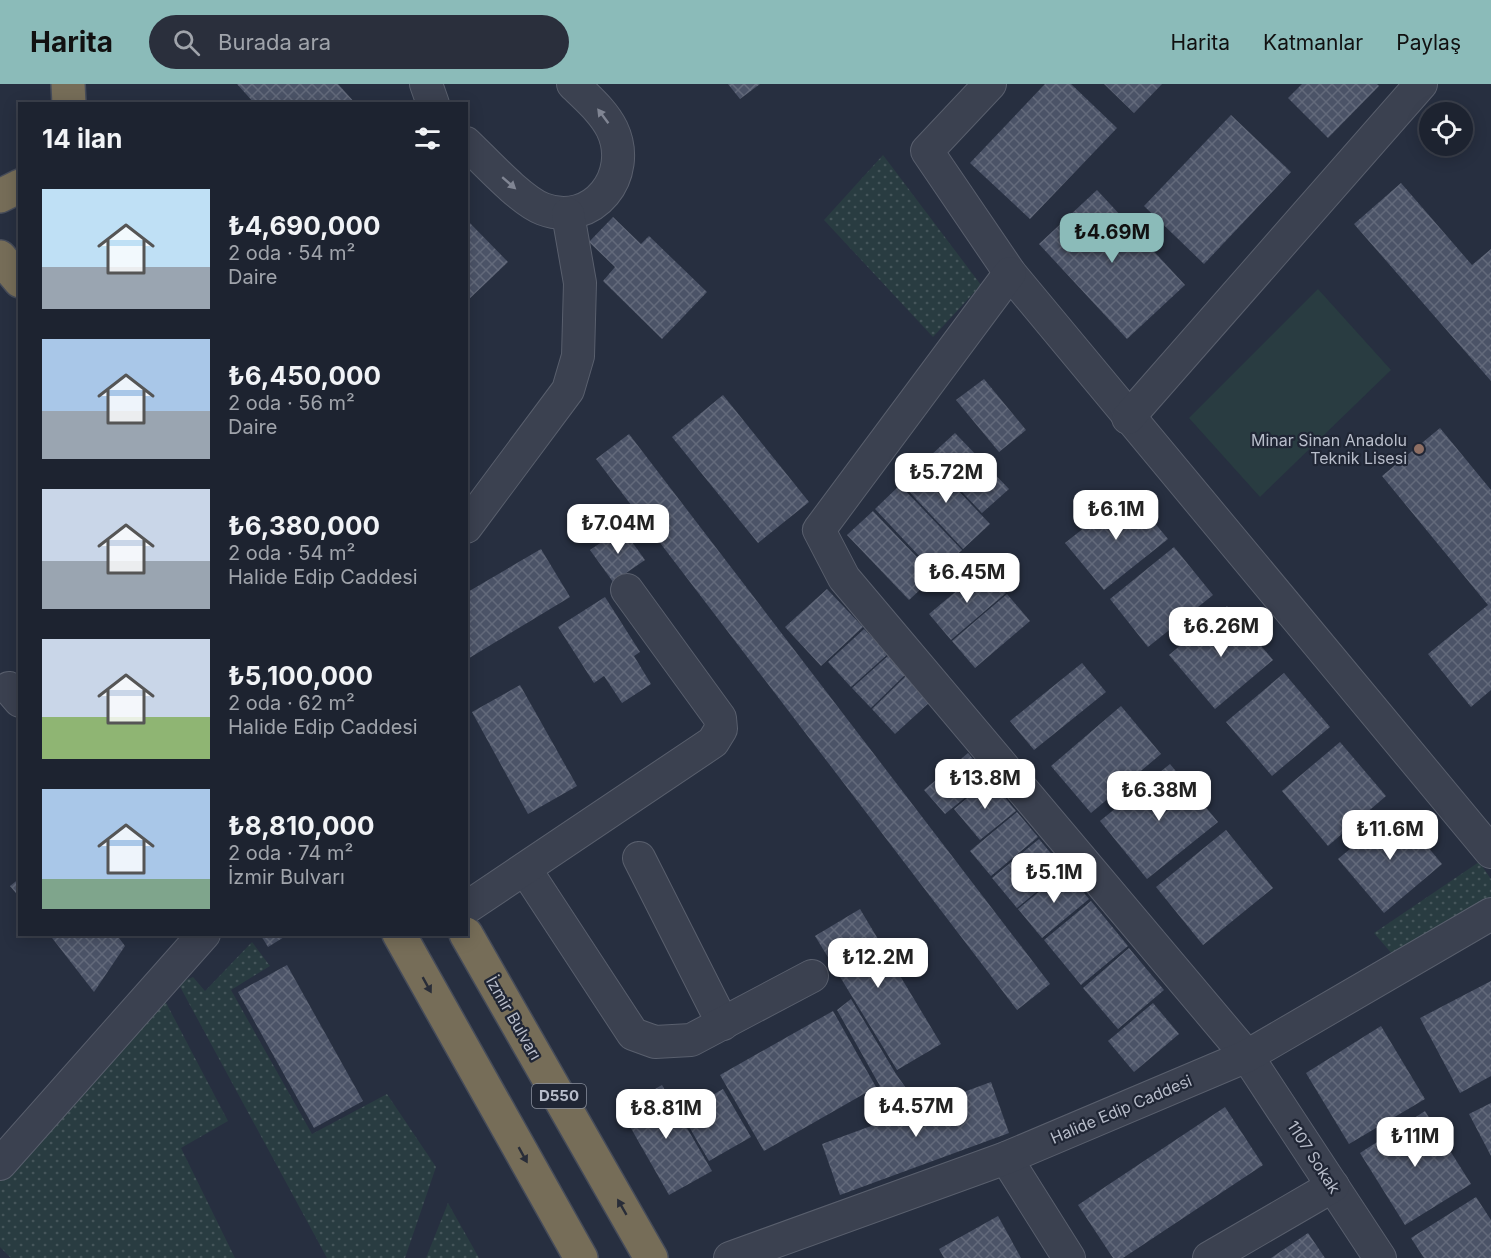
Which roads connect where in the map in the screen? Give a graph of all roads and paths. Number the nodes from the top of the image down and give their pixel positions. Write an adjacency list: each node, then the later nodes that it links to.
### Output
1 (573, 84): 7 (street, one-way to 1)
2 (990, 84): 9 (street)
3 (1420, 84): 11 (street)
4 (468, 146): 7 (street, one-way to 7)
5 (18, 187): 6 (highway)
6 (0, 196)
7 (568, 214): 12 (street)
8 (0, 257): 10 (highway)
9 (1010, 273): 11 (street); 24 (street, 1107 Sokak)
10 (18, 279)
11 (1128, 418): 14 (street)
12 (468, 524)
13 (627, 590): 16 (street)
14 (1491, 852)
15 (639, 858): 23 (street)
16 (525, 869): 17 (street); 23 (street)
17 (468, 907)
18 (1491, 914): 24 (street, Halide Edip Caddesi)
19 (202, 936): 26 (street)
20 (400, 936): 28 (highway, one-way to 28)
21 (467, 936): 29 (highway, İzmir Bulvarı / D550, one-way to 21)
22 (812, 976): 23 (street)
23 (723, 1024)
24 (1248, 1056): 25 (street, Halide Edip Caddesi); 27 (street, 1107 Sokak)
25 (1006, 1158): 30 (street, Halide Edip Caddesi); 31 (street)
26 (0, 1164)
27 (1332, 1186): 32 (street); 33 (street, 1107 Sokak)
28 (581, 1258)
29 (651, 1258)
30 (730, 1258)
31 (1069, 1258)
32 (1209, 1258)
33 (1380, 1258)

